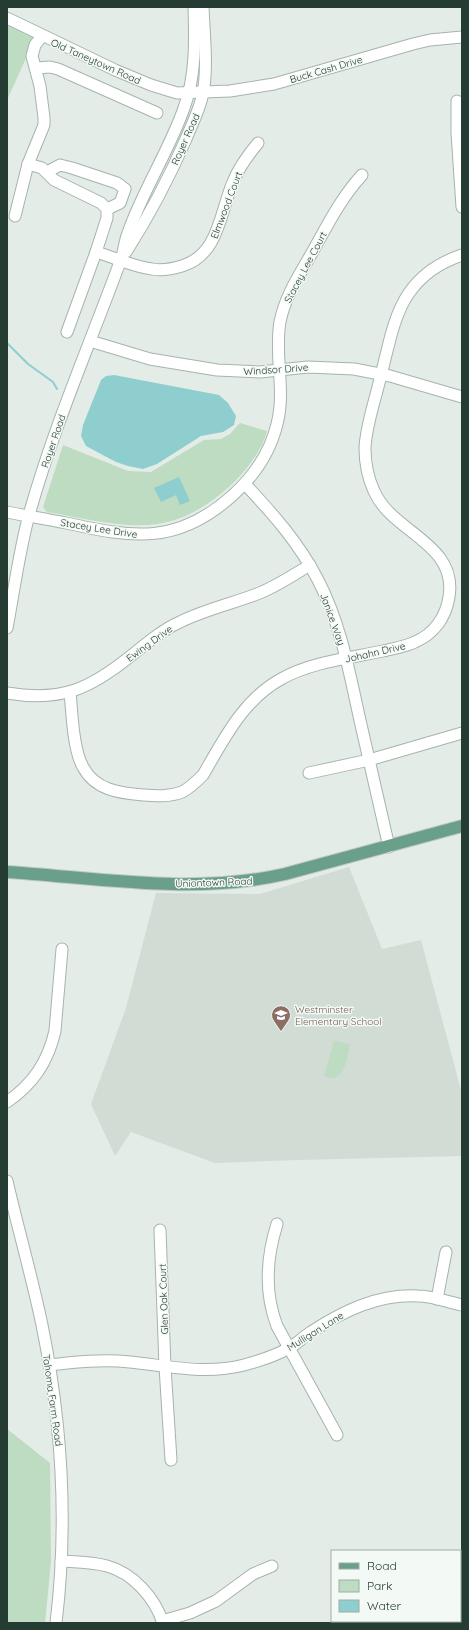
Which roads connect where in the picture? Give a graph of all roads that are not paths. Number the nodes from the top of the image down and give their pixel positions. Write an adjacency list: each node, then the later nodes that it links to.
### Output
1 (194, 7): 7 (street, Royer Road)
2 (203, 7): 8 (street, Royer Road)
3 (7, 18): 4 (street, Old Taneytown Road)
4 (42, 36): 6 (street); 7 (street, Old Taneytown Road)
5 (462, 37): 8 (street, Buck Cash Drive)
6 (36, 68): 10 (street); 12 (street)
7 (188, 93): 8 (street, Buck Cash Drive); 20 (street, Royer Road)
8 (203, 93): 20 (street, Royer Road)
9 (457, 101): 15 (street)
10 (157, 113)
11 (258, 143): 20 (street, Elmwood Court)
12 (28, 164): 13 (street); 17 (street)
13 (47, 172): 16 (street); 16 (street)
14 (362, 175): 23 (street, Stacey Lee Court)
15 (462, 207)
16 (107, 209): 18 (street)
17 (15, 216)
18 (96, 252): 20 (street, Elmwood Court); 21 (street)
19 (462, 255): 24 (street, Johahn Drive)
20 (121, 260): 22 (street, Royer Road)
21 (67, 332)
22 (90, 341): 23 (street, Windsor Drive); 28 (street, Royer Road)
23 (280, 369): 24 (street, Windsor Drive); 26 (street, Stacey Lee Drive)
24 (382, 374): 25 (street, Windsor Drive); 31 (street, Johahn Drive)
25 (462, 397)
26 (245, 484): 28 (street, Stacey Lee Drive); 29 (street, Janice Way)
27 (7, 512): 28 (street, Stacey Lee Drive)
28 (29, 516): 30 (street, Royer Road)
29 (310, 565): 31 (street, Janice Way); 32 (street, Ewing Drive)
30 (7, 628)
31 (347, 659): 32 (street, Johahn Drive); 35 (street, Janice Way)
32 (70, 692): 33 (street, Ewing Drive)
33 (7, 693)
34 (462, 733): 35 (street)
35 (369, 760): 36 (street); 38 (street, Janice Way)
36 (309, 774)
37 (462, 826): 38 (main road, Uniontown Road)
38 (389, 847): 39 (main road, Uniontown Road)
39 (7, 872)
40 (62, 949): 41 (street)
41 (7, 1102)
42 (7, 1181): 43 (street, Tahoma Farm Road)
43 (10, 1207): 50 (street, Tahoma Farm Road)
44 (277, 1224): 49 (street)
45 (160, 1230): 51 (street, Glen Oak Court)
46 (446, 1252): 47 (street)
47 (437, 1299): 48 (street, Mulligan Lane); 49 (street, Mulligan Lane)
48 (462, 1305)
49 (289, 1348): 51 (street, Mulligan Lane); 52 (street)
50 (49, 1365): 51 (street, Mulligan Lane); 54 (street, Tahoma Farm Road)
51 (165, 1367): 53 (street, Glen Oak Court)
52 (337, 1435)
53 (171, 1460)
54 (61, 1561): 56 (street); 57 (street, Tahoma Farm Road)
55 (272, 1566): 56 (street)
56 (162, 1622)
57 (56, 1623)

